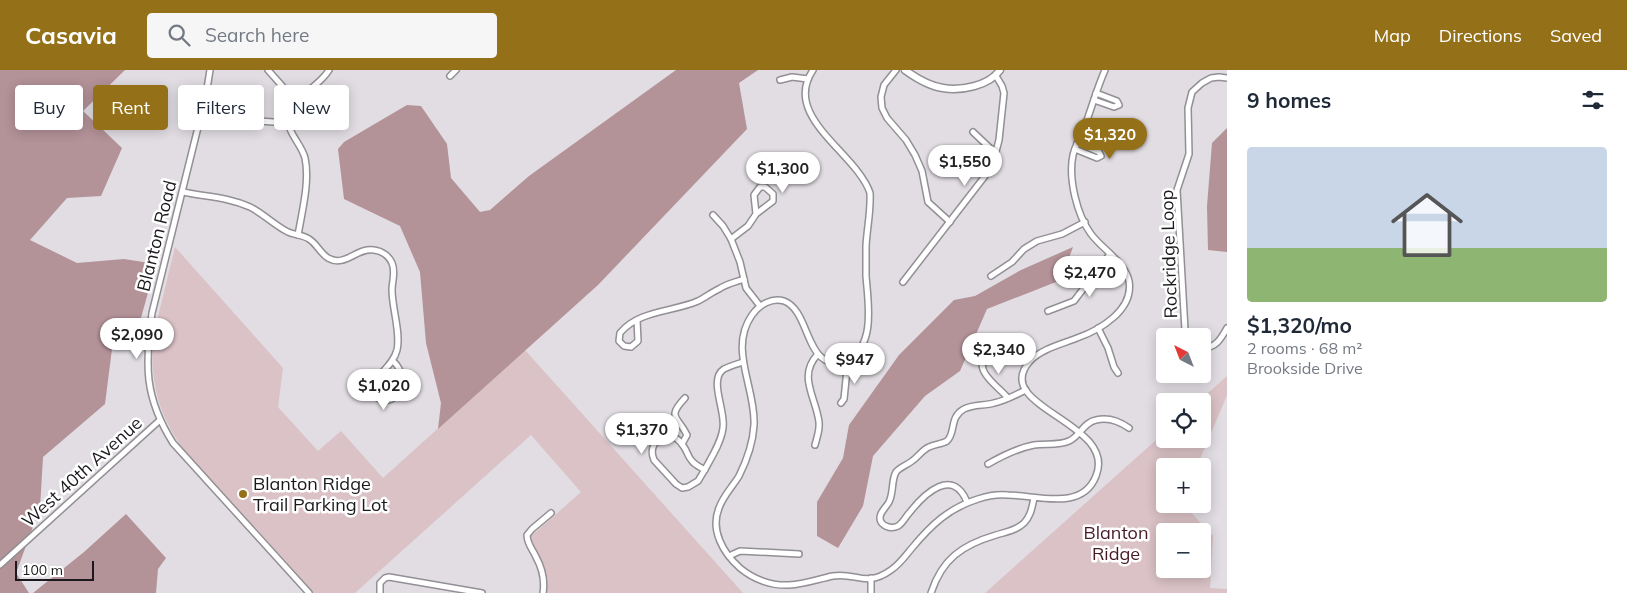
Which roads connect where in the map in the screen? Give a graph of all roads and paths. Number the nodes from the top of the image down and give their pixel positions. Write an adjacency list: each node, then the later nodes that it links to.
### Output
1 (210, 70): 24 (street, Blanton Road)
2 (268, 70): 15 (street)
3 (329, 70): 16 (street)
4 (456, 70): 10 (street)
5 (813, 70): 13 (street)
6 (896, 70): 27 (street)
7 (905, 70): 11 (street)
8 (1000, 70): 11 (street)
9 (1105, 70): 17 (street)
10 (450, 76)
11 (996, 76): 23 (street)
12 (1227, 78): 39 (street, Rockridge Loop)
13 (808, 79): 14 (street); 44 (street)
14 (780, 80)
15 (282, 85)
16 (314, 85)
17 (1096, 93): 18 (street); 18 (street)
18 (1094, 100): 21 (street)
19 (290, 130): 29 (street)
20 (973, 132): 23 (street)
21 (1077, 143): 22 (street); 22 (street)
22 (1075, 149): 28 (street)
23 (996, 151): 27 (street)
24 (183, 192): 29 (street); 52 (street, Blanton Road)
25 (756, 214): 25 (street); 30 (street)
26 (712, 215): 30 (street)
27 (950, 222): 34 (street)
28 (1085, 222): 31 (street); 32 (street)
29 (298, 235): 45 (street)
30 (731, 239): 33 (street)
31 (1110, 254): 36 (street); 38 (street)
32 (991, 276)
33 (744, 279): 35 (street); 37 (street)
34 (903, 282)
35 (760, 306): 43 (street); 46 (street)
36 (1048, 310)
37 (638, 320): 37 (street)
38 (1098, 328): 47 (street); 48 (street)
39 (1185, 328)
40 (1227, 328): 41 (street)
41 (1211, 347)
42 (1000, 350): 50 (street)
43 (818, 354): 44 (street); 56 (street)
44 (848, 360): 51 (street)
45 (392, 361): 45 (street)
46 (743, 362): 58 (street); 63 (street)
47 (1118, 374)
48 (1026, 390): 50 (street); 54 (street)
49 (685, 398): 55 (street)
50 (1008, 398): 60 (street)
51 (841, 403)
52 (160, 420): 64 (street, West 40th Avenue); 66 (street, Blanton Road)
53 (1129, 428): 54 (street)
54 (1079, 433): 57 (street); 59 (street)
55 (682, 444): 58 (street); 58 (street)
56 (815, 445)
57 (988, 464)
58 (705, 470)
59 (1034, 498): 60 (street); 71 (street)
60 (967, 502): 65 (street)
61 (551, 513): 69 (street)
62 (799, 554): 63 (street)
63 (728, 556): 65 (street)
64 (0, 565)
65 (871, 578): 70 (street)
66 (309, 593)
67 (380, 593): 68 (street)
68 (482, 593)
69 (543, 593)
70 (871, 593)
71 (931, 593)

